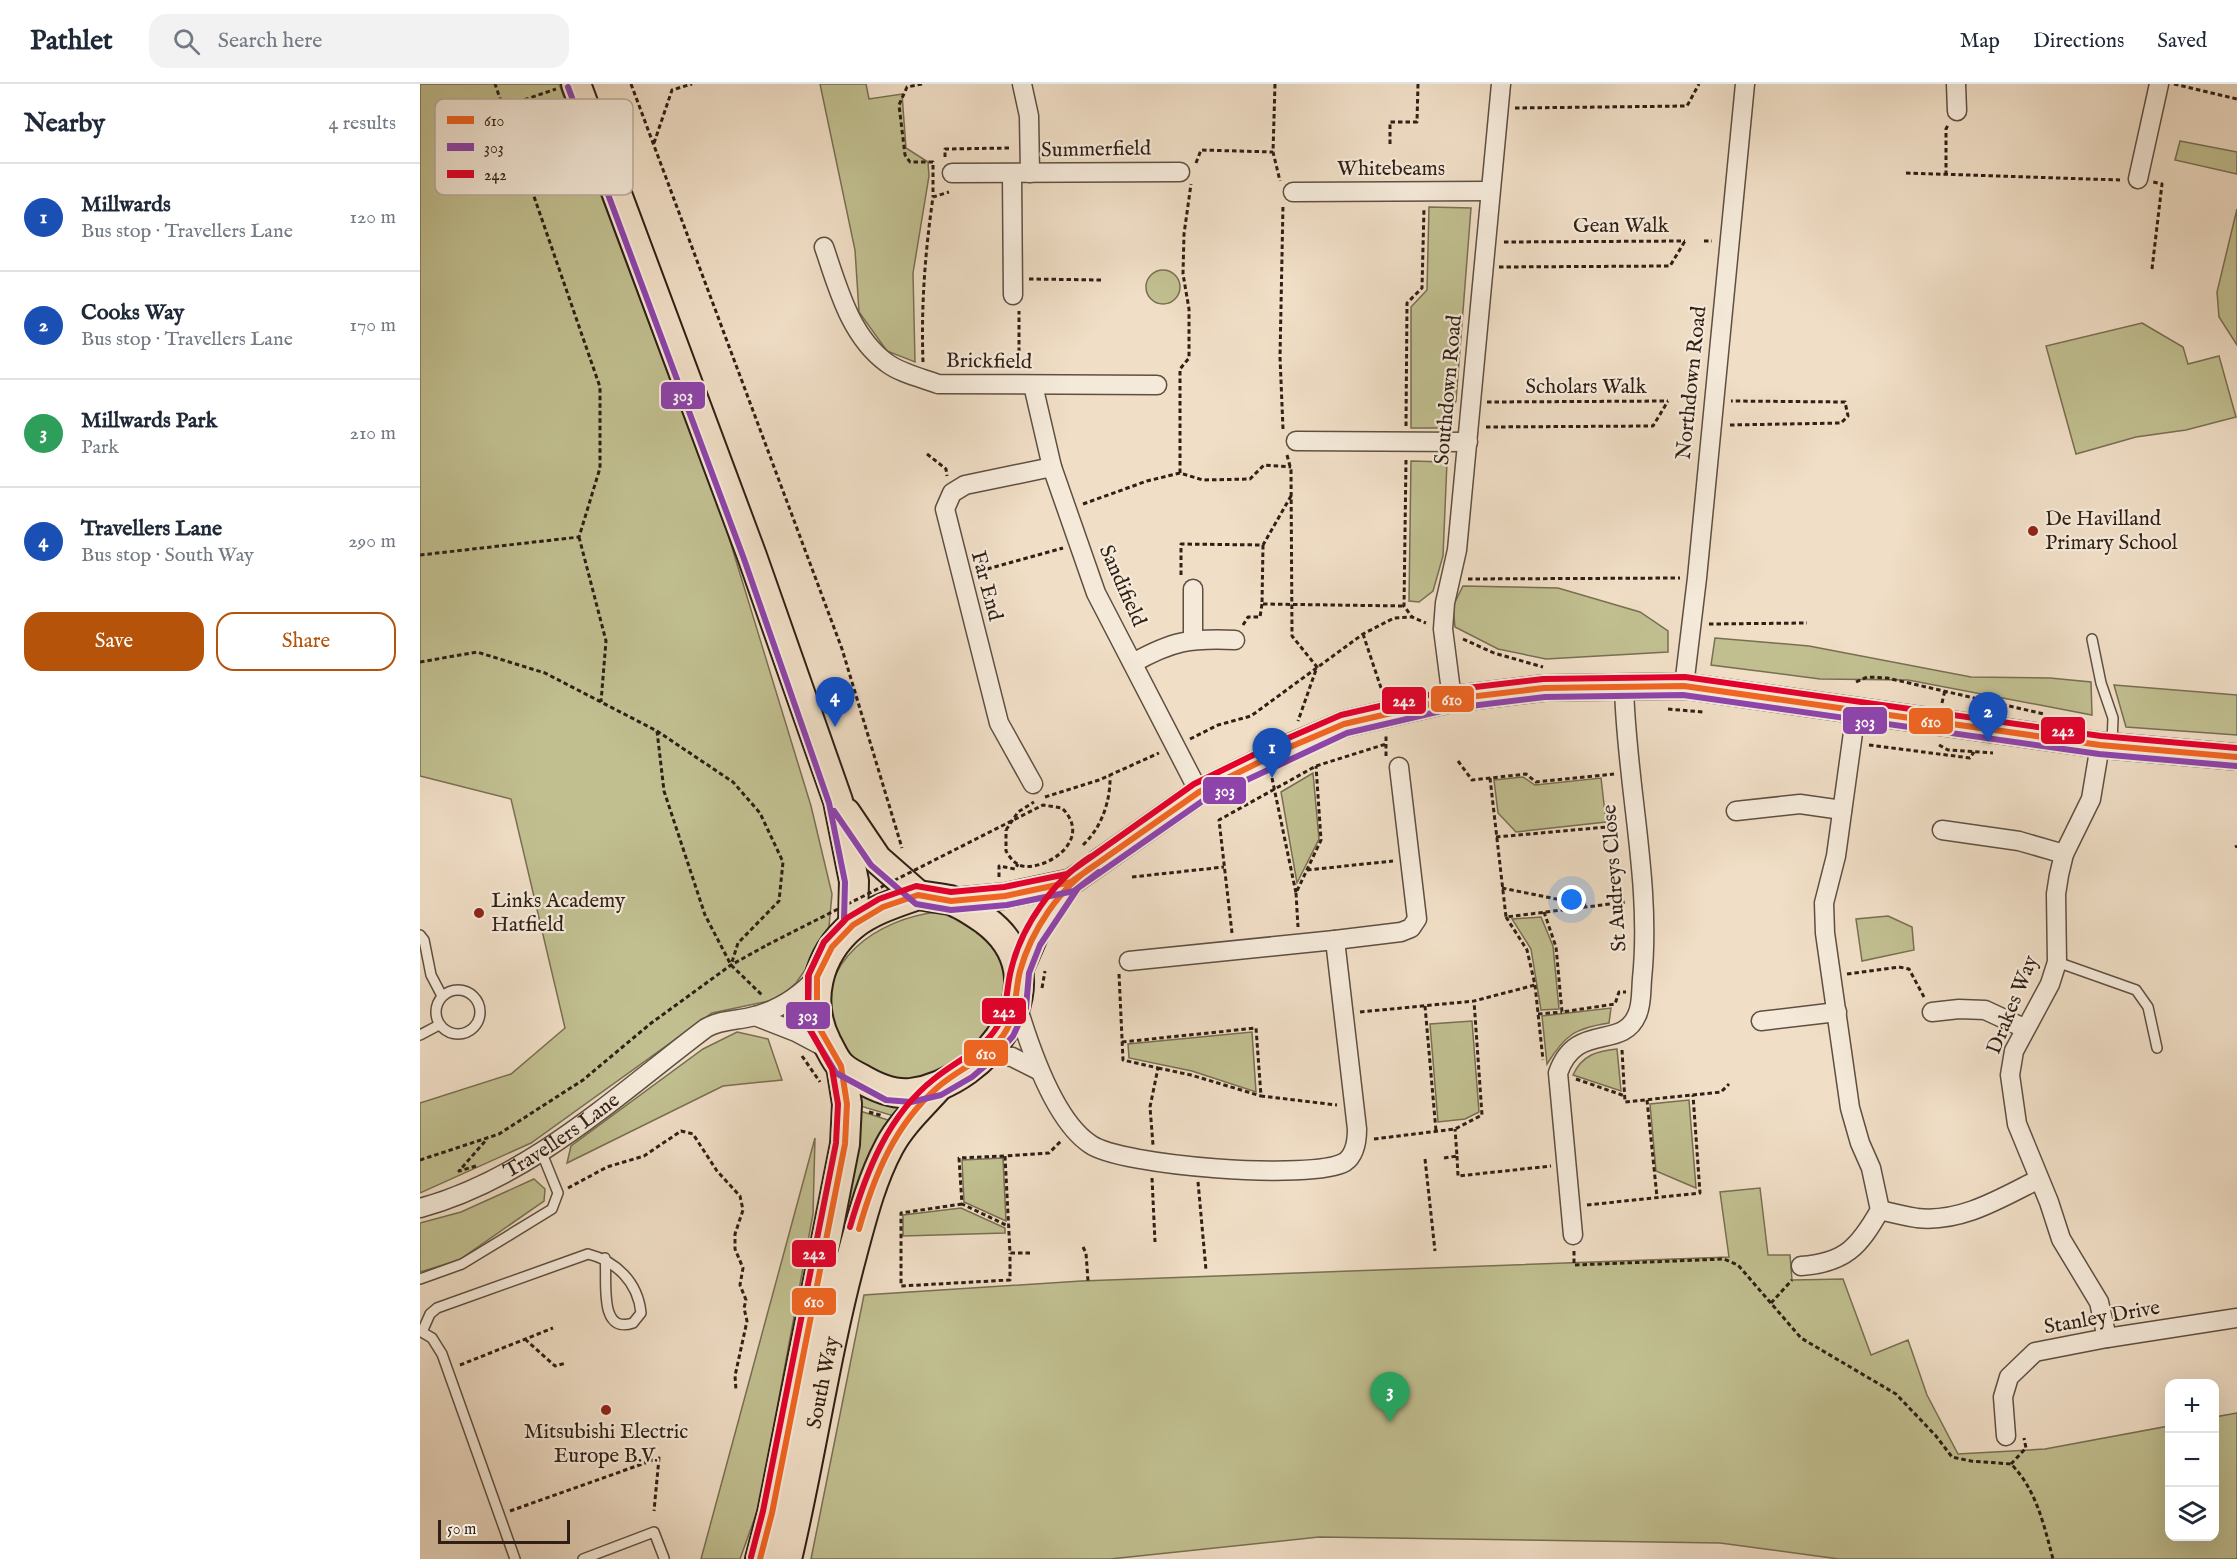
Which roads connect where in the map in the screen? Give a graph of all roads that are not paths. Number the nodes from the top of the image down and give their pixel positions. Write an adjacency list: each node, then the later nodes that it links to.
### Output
1 (1022, 84): 8 (street)
2 (1501, 84): 11 (street, Southdown Road)
3 (1745, 84): 27 (street, Northdown Road)
4 (1956, 84): 6 (street)
5 (2159, 84): 10 (street)
6 (1957, 111)
7 (949, 168): 8 (street, Summerfield)
8 (1021, 173): 9 (street, Summerfield); 15 (street, Summerfield)
9 (1188, 175)
10 (2138, 179)
11 (1489, 191): 12 (street, Whitebeams); 18 (street, Southdown Road)
12 (1285, 193)
13 (610, 195): 35 (main road)
14 (824, 247): 16 (street, Brickfield)
15 (1013, 287)
16 (1026, 385): 17 (street, Brickfield); 20 (street, Sandifield)
17 (1157, 385)
18 (1469, 435): 19 (street); 28 (street, Southdown Road)
19 (1290, 442)
20 (1052, 467): 25 (street, Sandifield); 33 (street, Far End)
21 (1193, 589): 22 (street)
22 (1193, 638): 24 (street); 25 (street)
23 (2092, 639): 30 (lane)
24 (1234, 640)
25 (1133, 663): 34 (street, Sandifield)
26 (1624, 686): 27 (street); 28 (street); 68 (street, St Audreys Close)
27 (1684, 686): 29 (street)
28 (1452, 699): 34 (street)
29 (1856, 711): 30 (street); 36 (street)
30 (2106, 745): 31 (street); 39 (street, Drakes Way)
31 (2237, 757)
32 (1399, 767): 45 (street)
33 (1033, 784)
34 (1199, 792): 40 (street)
35 (838, 801): 41 (main road); 43 (main road)
36 (1842, 810): 37 (street); 52 (street)
37 (1736, 811)
38 (1942, 830): 39 (street)
39 (2064, 854): 47 (street, Drakes Way)
40 (1071, 882): 42 (street); 48 (street)
41 (924, 883): 42 (main road); 43 (main road)
42 (951, 901): 48 (main road)
43 (853, 925): 49 (main road)
44 (420, 936): 50 (lane)
45 (1335, 940): 46 (street); 62 (street)
46 (1129, 961)
47 (2057, 962): 57 (street, Drakes Way); 59 (lane)
48 (1020, 971): 51 (main road)
49 (817, 977): 54 (street, Travellers Lane); 61 (main road)
50 (442, 996): 56 (lane); 56 (lane)
51 (1017, 1005): 60 (main road); 62 (street)
52 (1837, 1012): 55 (street); 67 (street)
53 (1932, 1012): 57 (street)
54 (755, 1016): 61 (street, Travellers Lane); 64 (street, Travellers Lane)
55 (1761, 1021)
56 (439, 1025): 58 (lane)
57 (2024, 1028): 65 (street, Drakes Way)
58 (420, 1035)
59 (2157, 1048)
60 (986, 1054): 62 (street); 63 (main road)
61 (836, 1058): 63 (main road); 77 (main road, South Way)
62 (1038, 1070)
63 (938, 1087): 77 (main road, South Way)
64 (541, 1151): 66 (street, Travellers Lane); 71 (lane)
65 (2039, 1179): 67 (street); 74 (street, Drakes Way)
66 (420, 1208)
67 (1880, 1210): 70 (street)
68 (1573, 1234)
69 (605, 1258): 69 (lane); 73 (lane)
70 (1797, 1273)
71 (420, 1279)
72 (2237, 1318): 74 (street, Stanley Drive)
73 (421, 1331): 78 (lane)
74 (2107, 1338): 75 (street, Stanley Drive)
75 (2006, 1436)
76 (664, 1558): 79 (lane)
77 (769, 1558)
78 (515, 1559)
79 (583, 1559)

